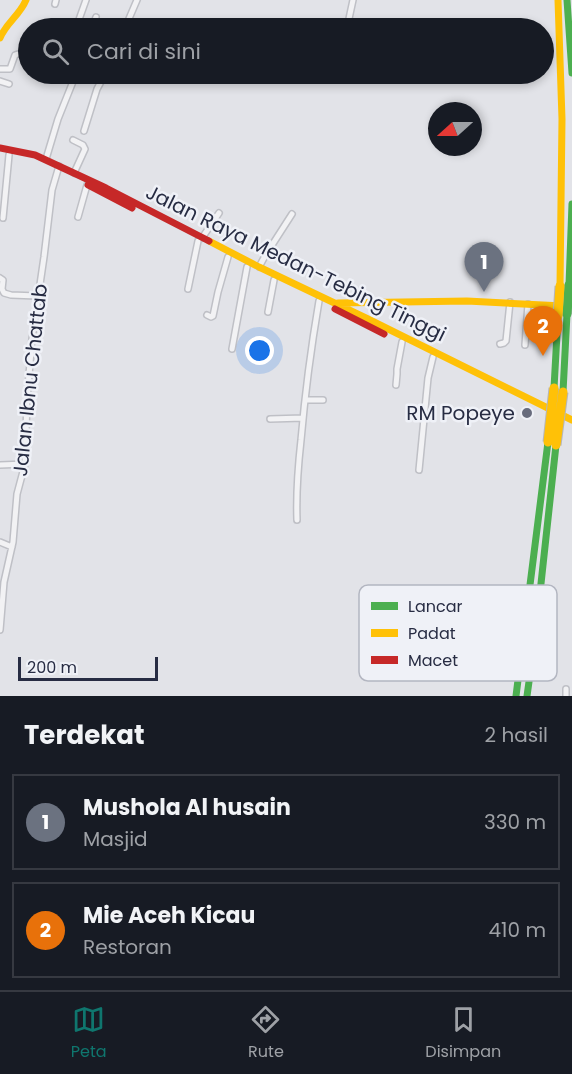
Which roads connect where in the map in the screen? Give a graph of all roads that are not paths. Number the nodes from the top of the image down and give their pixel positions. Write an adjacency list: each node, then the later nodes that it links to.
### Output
1 (26, 0): 10 (main road)
2 (86, 0): 7 (street)
3 (137, 0): 8 (street)
4 (353, 0): 9 (street)
5 (558, 0): 37 (main road)
6 (567, 0): 13 (main road)
7 (80, 18)
8 (129, 18)
9 (349, 18)
10 (0, 38)
11 (18, 54): 12 (street)
12 (0, 69)
13 (572, 73)
14 (0, 81): 15 (street)
15 (9, 84)
16 (72, 84): 22 (street)
17 (100, 84): 18 (street)
18 (84, 131)
19 (73, 140): 24 (street)
20 (0, 148): 22 (main road, Jalan Raya Medan-Tebing Tinggi)
21 (4, 154): 23 (main road, Jalan Raya Medan-Tebing Tinggi); 30 (street)
22 (46, 159): 23 (main road, Jalan Raya Medan-Tebing Tinggi)
23 (58, 168): 24 (main road, Jalan Raya Medan-Tebing Tinggi); 25 (main road, Jalan Raya Medan-Tebing Tinggi); 39 (street, Jalan Ibnu Chattab)
24 (74, 172): 31 (main road, Jalan Raya Medan-Tebing Tinggi)
25 (87, 185): 29 (street); 31 (main road, Jalan Raya Medan-Tebing Tinggi)
26 (572, 204): 37 (main road)
27 (219, 213): 31 (street)
28 (292, 214): 34 (street)
29 (78, 217)
30 (3, 218)
31 (200, 240): 32 (main road, Jalan Raya Medan-Tebing Tinggi); 34 (main road, Jalan Raya Medan-Tebing Tinggi); 38 (street)
32 (228, 257): 33 (main road, Jalan Raya Medan-Tebing Tinggi); 47 (street)
33 (247, 267): 36 (main road, Jalan Raya Medan-Tebing Tinggi); 51 (street)
34 (259, 267): 43 (main road, Jalan Raya Medan-Tebing Tinggi)
35 (0, 279): 39 (street)
36 (274, 280): 40 (main road, Jalan Raya Medan-Tebing Tinggi); 45 (street)
37 (564, 285): 46 (main road, bridge)
38 (188, 289)
39 (38, 296): 62 (street, Jalan Ibnu Chattab)
40 (319, 301): 43 (main road, Jalan Raya Medan-Tebing Tinggi); 54 (street)
41 (510, 302): 42 (main road); 44 (main road); 49 (street)
42 (528, 304): 46 (main road); 50 (street)
43 (334, 305): 44 (main road, Jalan Raya Medan-Tebing Tinggi); 48 (main road, Jalan Raya Medan-Tebing Tinggi)
44 (352, 307): 58 (main road, Jalan Raya Medan-Tebing Tinggi)
45 (268, 312)
46 (566, 312): 60 (main road, bridge)
47 (207, 315)
48 (402, 342): 52 (main road, Jalan Raya Medan-Tebing Tinggi); 53 (street)
49 (500, 344)
50 (525, 345)
51 (232, 349)
52 (433, 357): 59 (main road, Jalan Raya Medan-Tebing Tinggi); 64 (street)
53 (396, 385)
54 (305, 400): 55 (street); 56 (street)
55 (323, 400)
56 (303, 418): 57 (street); 66 (street)
57 (270, 419)
58 (572, 420)
59 (572, 426)
60 (552, 444): 69 (main road); 70 (main road)
61 (16, 464): 62 (street); 63 (street); 65 (street)
62 (25, 464): 65 (street, Jalan Ibnu Chattab)
63 (0, 465)
64 (419, 470)
65 (23, 472): 68 (street, Jalan Ibnu Chattab)
66 (297, 520)
67 (0, 542): 68 (street)
68 (12, 547): 71 (street, Jalan Ibnu Chattab)
69 (532, 585)
70 (540, 585)
71 (0, 630)
72 (518, 681): 75 (main road)
73 (529, 681): 76 (main road)
74 (566, 689): 77 (street)
75 (516, 696)
76 (527, 696)
77 (566, 696)

